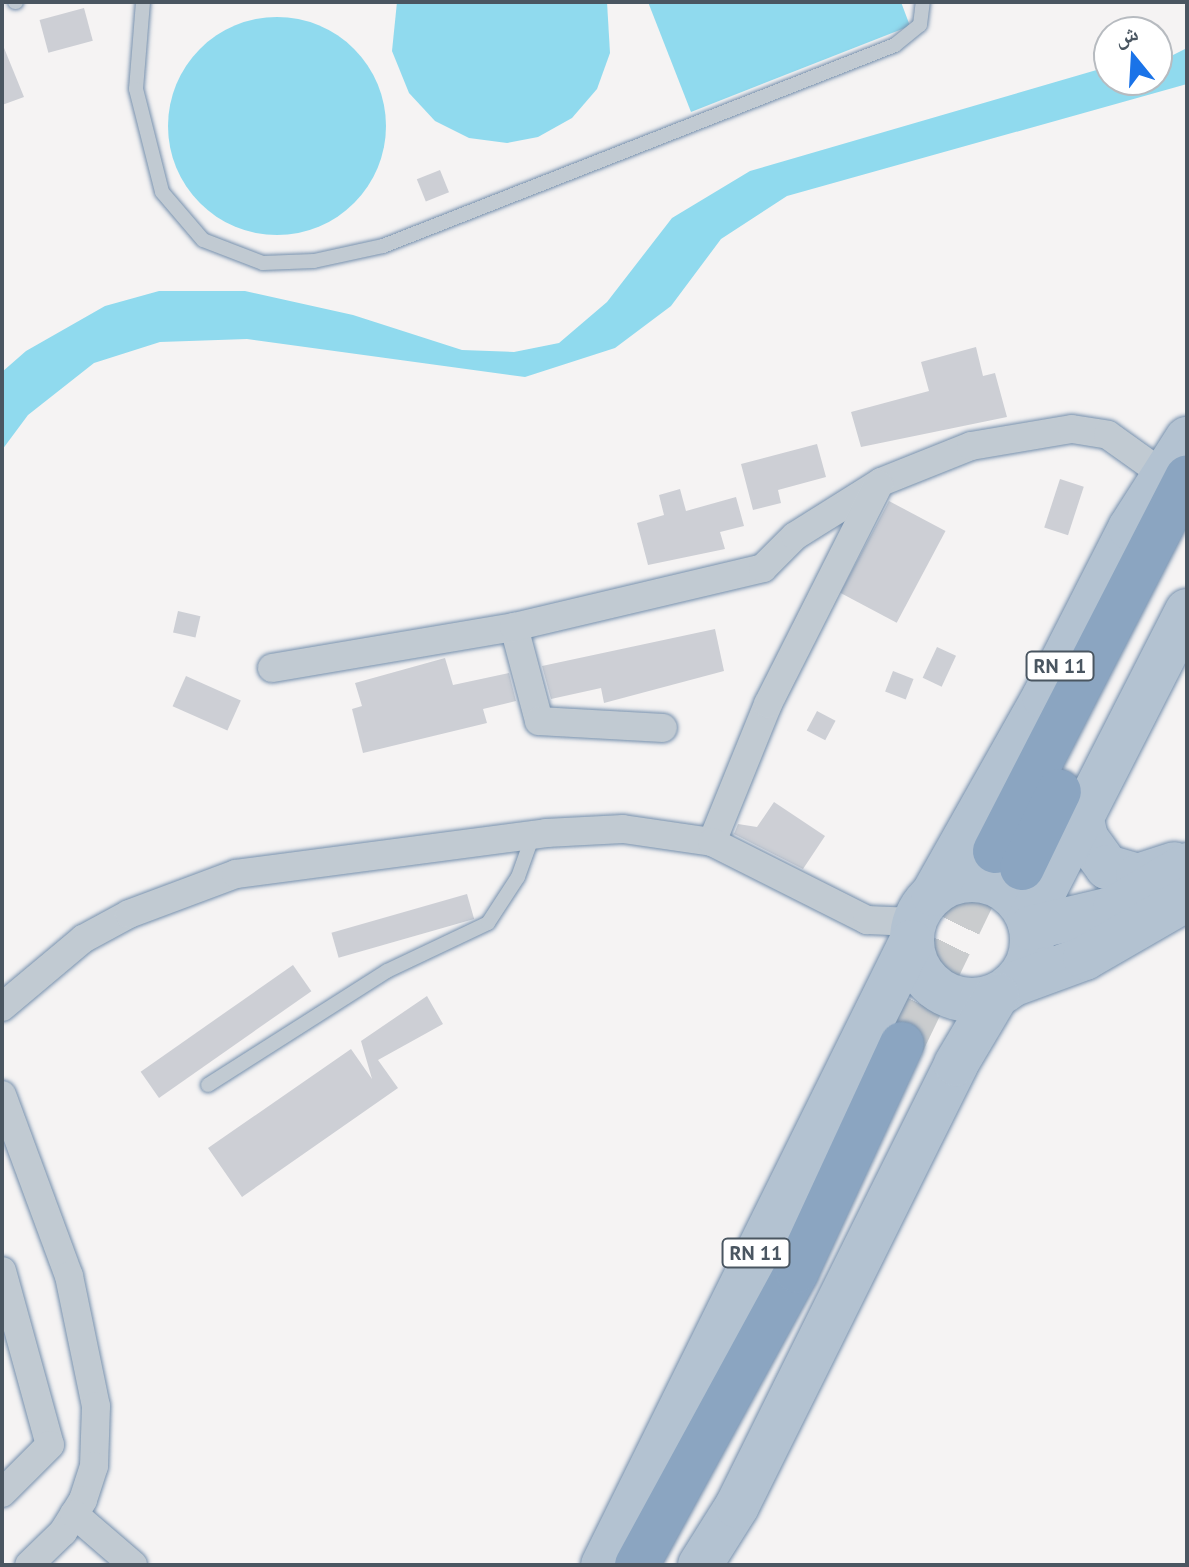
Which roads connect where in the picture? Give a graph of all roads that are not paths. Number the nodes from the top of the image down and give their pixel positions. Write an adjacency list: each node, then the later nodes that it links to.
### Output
1 (143, 2): 2 (lane)
2 (923, 2)
3 (1179, 464): 4 (street); 5 (highway, RN 11); 16 (main road, RN 11)
4 (881, 482): 7 (street); 12 (street)
5 (1187, 541)
6 (1187, 611): 10 (main road)
7 (514, 627): 8 (street); 9 (street)
8 (272, 668)
9 (663, 728)
10 (1082, 820): 13 (main road); 17 (main road)
11 (533, 835): 12 (street); 19 (street); 20 (lane)
12 (712, 842): 16 (street)
13 (1187, 857)
14 (1187, 865): 17 (main road)
15 (1187, 899): 18 (main road)
16 (919, 919): 17 (main road); 18 (main road); 27 (main road, RN 11)
17 (1030, 925): 18 (main road)
18 (1005, 990): 30 (main road)
19 (2, 1007)
20 (208, 1085)
21 (2, 1095): 24 (street)
22 (2, 1271): 23 (street)
23 (2, 1493)
24 (74, 1514): 25 (street); 26 (street)
25 (34, 1563)
26 (133, 1565)
27 (603, 1565)
28 (637, 1565): 29 (highway, RN 11)
29 (665, 1565)
30 (700, 1565)

